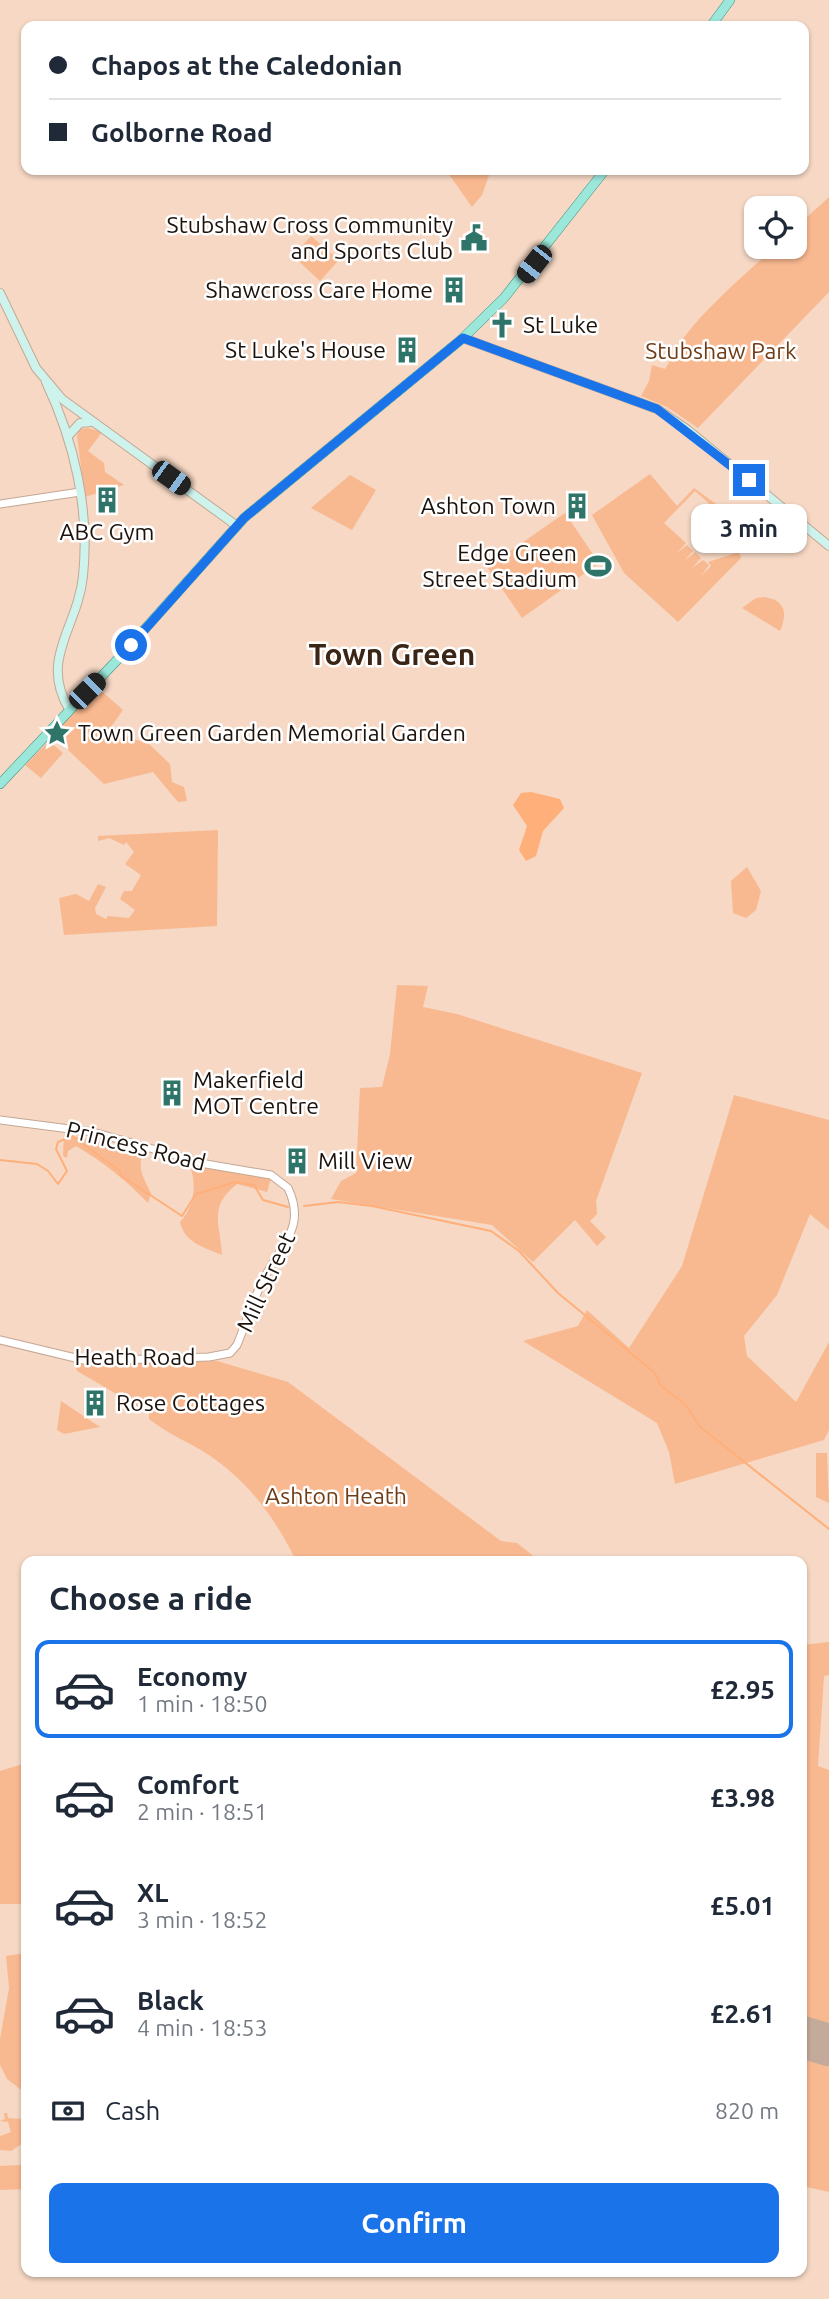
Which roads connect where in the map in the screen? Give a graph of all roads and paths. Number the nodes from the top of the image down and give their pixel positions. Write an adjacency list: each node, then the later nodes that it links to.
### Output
1 (730, 0): 2 (main road)
2 (714, 21)
3 (601, 175): 5 (main road)
4 (0, 293): 8 (main road)
5 (463, 338): 6 (main road); 7 (main road)
6 (477, 345): 7 (main road); 14 (main road)
7 (450, 349): 13 (main road)
8 (46, 382): 9 (main road); 10 (main road)
9 (93, 422): 10 (main road); 13 (main road)
10 (69, 435): 11 (main road)
11 (80, 492): 12 (street); 15 (main road)
12 (0, 504)
13 (237, 526): 15 (main road)
14 (829, 546)
15 (69, 709): 16 (main road)
16 (0, 784)
17 (0, 1120): 18 (street, Princess Road)
18 (271, 1175): 20 (street, Mill Street)
19 (0, 1340): 20 (street, Heath Road)
20 (230, 1353)

